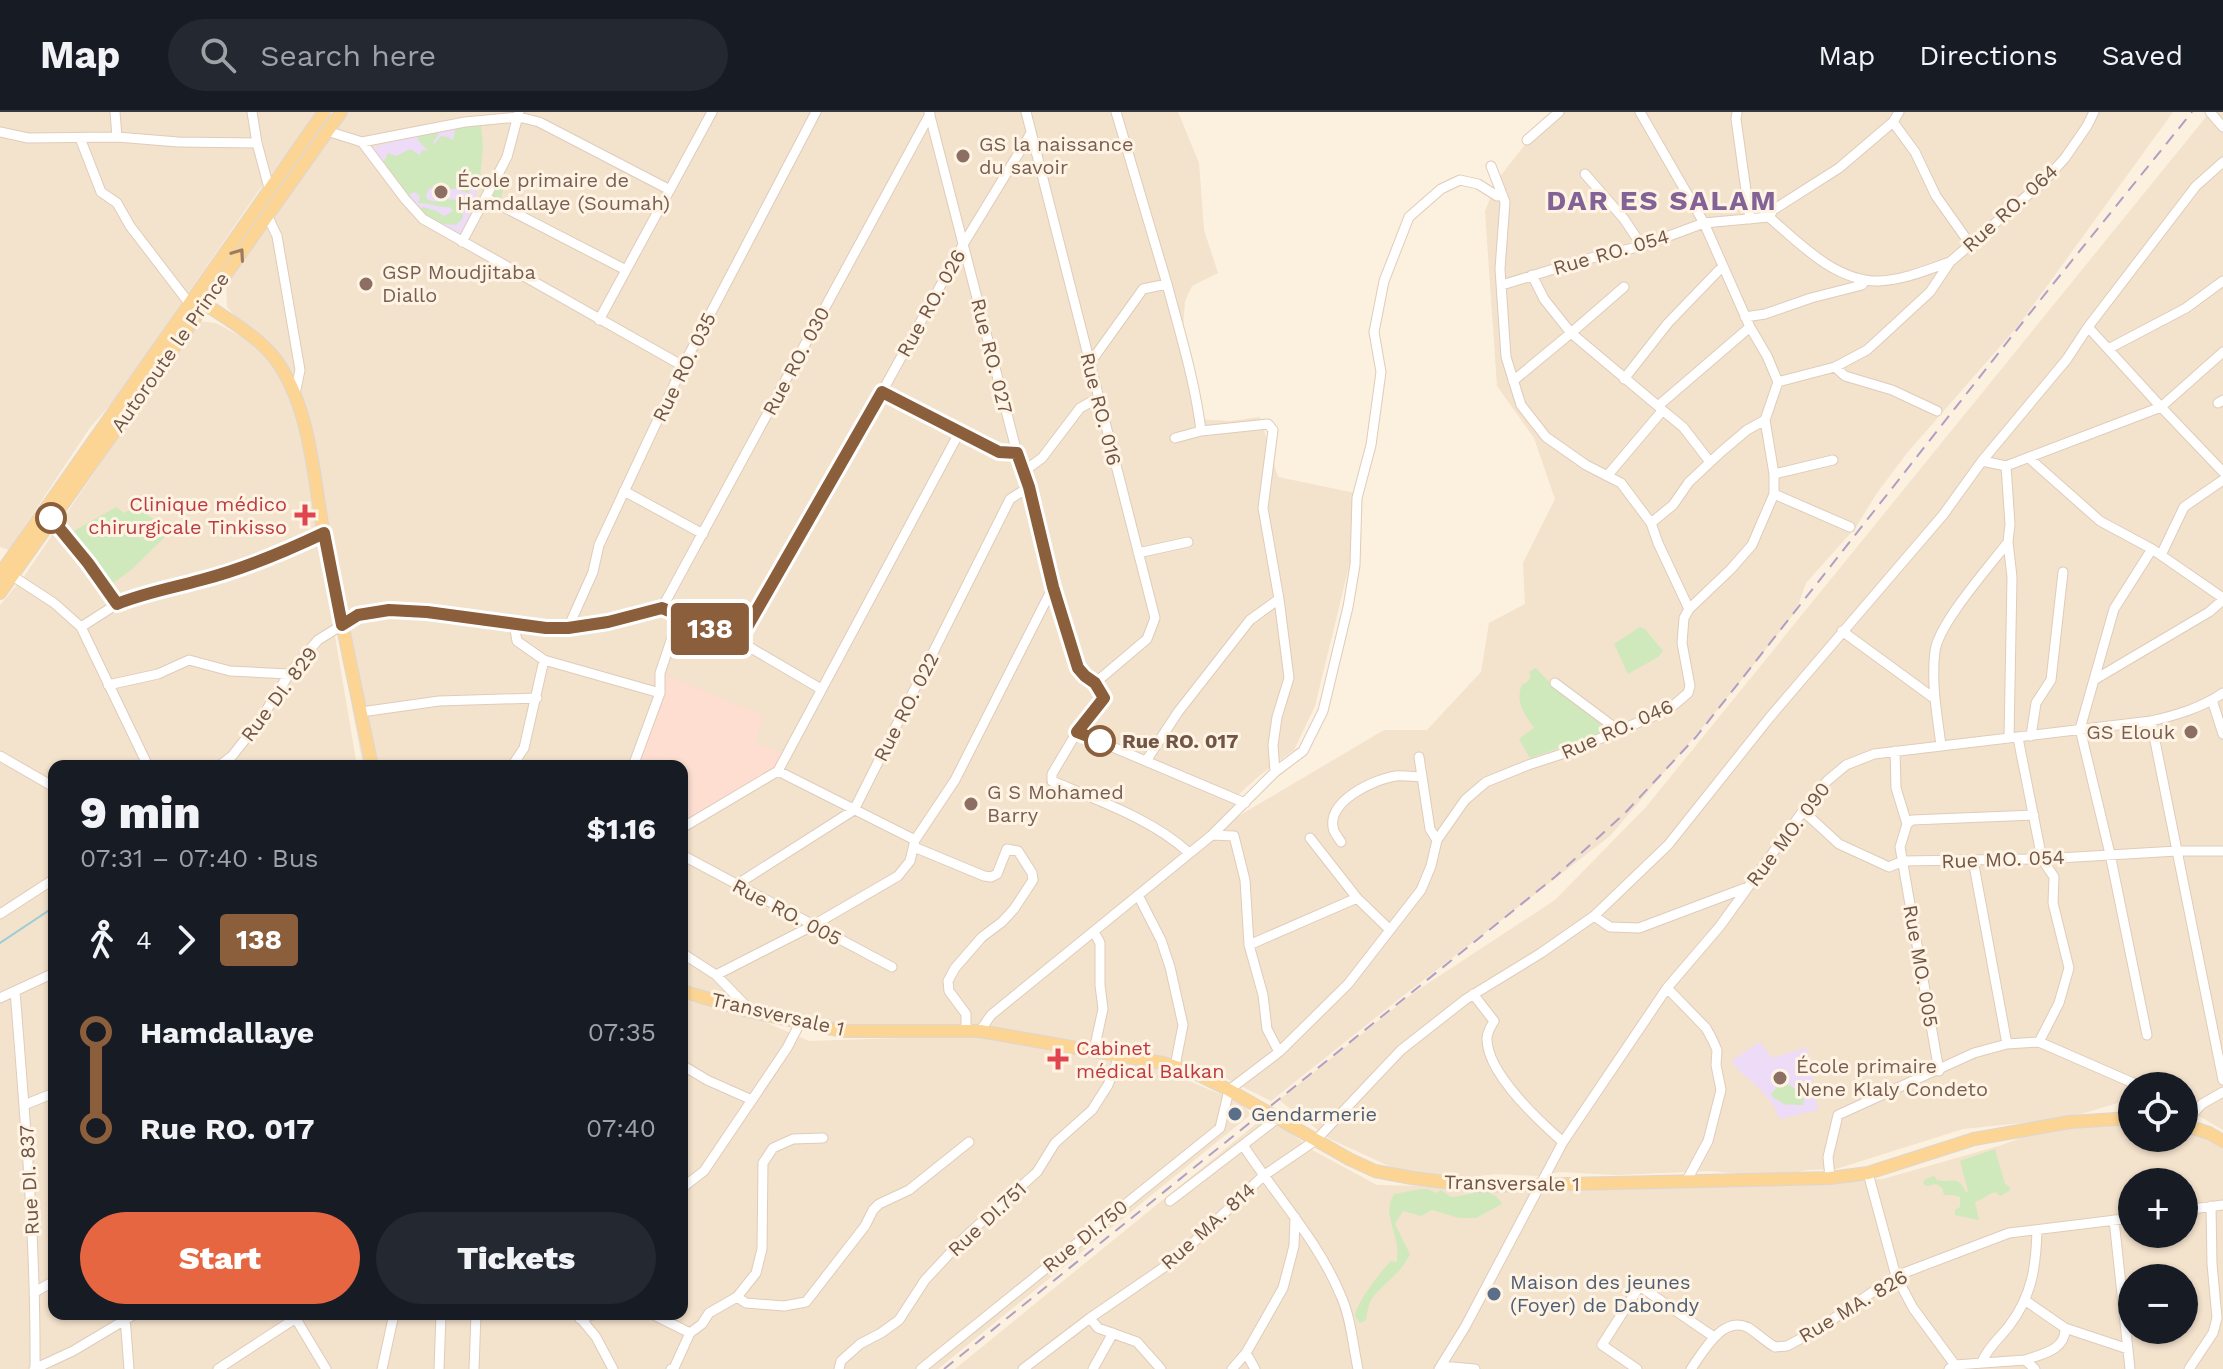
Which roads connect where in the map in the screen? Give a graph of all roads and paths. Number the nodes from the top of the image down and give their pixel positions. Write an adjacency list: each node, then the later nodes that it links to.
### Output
1 (115, 112): 22 (street)
2 (252, 112): 26 (street)
3 (324, 112): 30 (main road, Autoroute le Prince)
4 (341, 112): 19 (main road, Autoroute le Prince)
5 (712, 112): 31 (street)
6 (816, 112): 60 (street, Rue RO. 035)
7 (1026, 112): 21 (street, Rue RO. 016)
8 (1116, 112): 48 (street)
9 (1559, 112): 24 (street)
10 (1640, 112): 37 (street)
11 (1737, 112): 36 (street)
12 (1899, 112): 17 (street)
13 (2094, 112): 40 (street, Rue RO. 064)
14 (2210, 112): 18 (street)
15 (930, 113): 39 (street, Rue RO. 027); 93 (street, Rue RO. 030)
16 (519, 114): 25 (street); 31 (street); 33 (street)
17 (1893, 122): 35 (street); 40 (street)
18 (2223, 127)
19 (327, 131): 25 (street); 34 (main road, Autoroute le Prince)
20 (0, 132): 23 (street)
21 (1031, 133): 39 (street, Rue RO. 026); 59 (street, Rue RO. 016)
22 (117, 137): 23 (street); 26 (street)
23 (80, 138): 51 (street)
24 (1527, 140)
25 (362, 142): 38 (street)
26 (257, 143): 30 (street)
27 (2223, 162): 55 (street, Rue MA. 814)
28 (1491, 166): 49 (street)
29 (1585, 174): 41 (street)
30 (269, 188): 51 (main road, Autoroute le Prince)
31 (670, 190): 44 (street)
32 (1497, 196): 146 (street)
33 (486, 198): 38 (street); 44 (street)
34 (267, 215): 51 (main road, Autoroute le Prince, one-way to 34); 66 (street)
35 (1769, 217): 36 (street, Rue RO. 054); 46 (street)
36 (1750, 219): 37 (street, Rue RO. 054)
37 (1704, 223): 41 (street, Rue RO. 054); 43 (street)
38 (462, 242): 53 (street)
39 (964, 243): 65 (street, Rue RO. 026); 75 (street, Rue RO. 027)
40 (1970, 244): 42 (street, Rue RO. 064)
41 (1642, 246): 45 (street, Rue RO. 054)
42 (1950, 262): 46 (street); 61 (street)
43 (1723, 266): 52 (street); 62 (street)
44 (626, 270): 53 (street)
45 (1532, 275): 49 (street, Rue RO. 054); 56 (street)
46 (1865, 281): 52 (street)
47 (2223, 281): 57 (street)
48 (1167, 284): 59 (street); 72 (street)
49 (1502, 285): 63 (street)
50 (1624, 287): 56 (street)
51 (195, 301): 66 (main road); 89 (main road, Autoroute le Prince); 98 (main road, Autoroute le Prince)
52 (1745, 317): 54 (street)
53 (599, 320): 60 (street)
54 (1750, 327): 64 (street); 69 (street)
55 (2088, 327): 57 (street); 78 (street, Rue MA. 814)
56 (1571, 333): 62 (street); 63 (street)
57 (2108, 349): 68 (street)
58 (2223, 352): 68 (street)
59 (1089, 360): 67 (street, Rue RO. 016)
60 (683, 366): 87 (street, Rue RO. 035)
61 (1835, 367): 64 (street); 70 (street)
62 (1624, 379): 69 (street)
63 (1513, 381): 84 (street)
64 (1778, 382): 71 (street)
65 (882, 392): 73 (street); 114 (street, Rue RO. 026)
66 (295, 394): 92 (main road)
67 (1098, 398): 81 (street); 97 (street, Rue RO. 016)
68 (2161, 407): 76 (street); 82 (street)
69 (1660, 408): 79 (street); 84 (street)
70 (1937, 411)
71 (1765, 420): 79 (street); 83 (street)
72 (1201, 431): 74 (street); 103 (street)
73 (959, 433): 75 (street); 121 (street)
74 (1175, 438)
75 (1017, 453): 81 (street, Rue RO. 027)
76 (2029, 458): 80 (street); 96 (street)
77 (1833, 460): 83 (street)
78 (1982, 461): 80 (street); 113 (street, Rue MA. 814)
79 (1710, 462): 90 (street)
80 (2006, 466): 95 (street)
81 (1024, 471): 86 (street, Rue RO. 027)
82 (2223, 472)
83 (1774, 474): 88 (street)
84 (1607, 476): 90 (street)
85 (2223, 480): 96 (street)
86 (1029, 487): 101 (street, Rue RO. 027); 150 (street, Rue RO. 022)
87 (624, 491): 93 (street); 112 (street, Rue RO. 035)
88 (1774, 494): 91 (street); 107 (street)
89 (51, 518): 100 (main road, Autoroute le Prince); 105 (street)
90 (1651, 523): 107 (street)
91 (1850, 527)
92 (324, 533): 105 (street); 110 (main road)
93 (703, 534): 106 (street, Rue RO. 030)
94 (1188, 542): 97 (street)
95 (2008, 542): 125 (street); 134 (street)
96 (2156, 552): 104 (street); 117 (street)
97 (1138, 553): 118 (street, Rue RO. 016)
98 (5, 555): 100 (main road, Autoroute le Prince)
99 (2063, 572): 133 (street)
100 (6, 574): 102 (main road, Autoroute le Prince); 111 (street)
101 (1053, 587): 118 (street, Rue RO. 027); 159 (street)
102 (0, 593)
103 (1279, 599): 144 (street); 146 (street)
104 (2223, 599): 117 (street)
105 (117, 604): 111 (street)
106 (662, 608): 108 (street); 112 (street, Rue DI. 829)
107 (1689, 609): 130 (street, Rue RO. 046)
108 (679, 617): 114 (street); 122 (street)
109 (514, 624): 110 (street, Rue DI. 829); 112 (street, Rue DI. 829); 115 (street)
110 (342, 625): 116 (street, Rue DI. 829); 127 (main road)
111 (81, 627): 120 (street)
112 (568, 628)
113 (1842, 631): 125 (street); 174 (street, Rue MA. 814)
114 (739, 641): 121 (street)
115 (544, 660): 122 (street); 124 (street)
116 (289, 674): 120 (street); 140 (street, Rue DI. 829)
117 (2094, 680): 129 (street)
118 (1095, 683): 131 (street)
119 (1555, 683): 130 (street)
120 (108, 685): 139 (street)
121 (821, 689): 145 (street)
122 (660, 693): 143 (street)
123 (2223, 693): 126 (street, Rue MO. 090)
124 (537, 698): 127 (street); 142 (street)
125 (1935, 699): 135 (street)
126 (2212, 700): 128 (street, Rue MO. 090); 132 (street)
127 (361, 712): 141 (main road)
128 (2151, 721): 129 (street, Rue MO. 090); 160 (street)
129 (2080, 729): 133 (street, Rue MO. 090); 163 (street)
130 (1618, 730): 157 (street, Rue RO. 046)
131 (1077, 732): 144 (street); 162 (street)
132 (2223, 734)
133 (2031, 736): 134 (street, Rue MO. 090)
134 (2013, 738): 135 (street, Rue MO. 090); 152 (street)
135 (1941, 745): 136 (street, Rue MO. 090)
136 (1895, 751): 151 (street, Rue MO. 090); 154 (street)
137 (0, 756): 148 (street)
138 (1419, 757): 147 (street)
139 (145, 760)
140 (227, 760)
141 (371, 760)
142 (516, 760)
143 (635, 760)
144 (1146, 761): 149 (street)
145 (778, 771): 150 (street); 153 (street)
146 (1275, 772): 149 (street)
147 (1422, 777): 157 (street); 158 (street)
148 (48, 784)
149 (1245, 803): 155 (street)
150 (854, 810): 159 (street); 169 (street)
151 (1803, 811): 167 (street, Rue MO. 054); 170 (street, Rue MO. 090)
152 (2034, 815): 154 (street); 165 (street)
153 (688, 824)
154 (1907, 824): 167 (street, Rue MO. 005)
155 (1212, 835): 162 (street); 178 (street)
156 (1310, 838): 172 (street)
157 (1437, 840): 176 (street, Rue RO. 046)
158 (1341, 842)
159 (915, 844): 175 (street); 190 (street)
160 (2177, 851): 161 (street, Rue MO. 054); 163 (street, Rue MO. 054); 202 (street)
161 (2223, 851)
162 (1189, 853): 171 (street)
163 (2110, 854): 165 (street, Rue MO. 054); 192 (street)
164 (688, 858): 169 (street, Rue RO. 005)
165 (2042, 859): 166 (street, Rue MO. 054); 193 (street)
166 (1973, 860): 167 (street, Rue MO. 054); 194 (street)
167 (1903, 861): 200 (street, Rue MO. 005)
168 (48, 883): 173 (street)
169 (736, 885): 175 (street, Rue RO. 005)
170 (1748, 887): 174 (street); 183 (street, Rue MO. 090)
171 (1138, 895): 177 (street); 198 (street)
172 (1357, 898): 176 (street); 178 (street)
173 (0, 914)
174 (1594, 916): 186 (street, Rue MA. 814)
175 (812, 926): 180 (street, Rue RO. 005); 181 (street)
176 (1390, 930): 196 (street, Rue RO. 046)
177 (1094, 932): 191 (street); 195 (street)
178 (1249, 945): 196 (street)
179 (688, 957): 181 (street)
180 (892, 967)
181 (716, 975): 188 (street)
182 (48, 976): 184 (street)
183 (1667, 988): 216 (street, Rue MO. 090); 221 (street)
184 (15, 991): 187 (street); 207 (street, Rue DI. 837)
185 (688, 993): 188 (main road, Transversale 1)
186 (1473, 994): 213 (street, Rue MA. 814); 216 (street)
187 (0, 998)
188 (752, 1012): 189 (main road, Transversale 1)
189 (800, 1023): 190 (main road, Transversale 1); 206 (street)
190 (966, 1031): 191 (main road, Transversale 1)
191 (980, 1031): 195 (main road, Transversale 1)
192 (2147, 1035)
193 (2039, 1042): 194 (street); 201 (street)
194 (2007, 1044): 200 (street)
195 (1094, 1050): 197 (main road, Transversale 1)
196 (1279, 1052): 203 (street, Rue RO. 046)
197 (1120, 1054): 198 (main road, Transversale 1); 266 (street, Rue DI.751)
198 (1175, 1066): 203 (main road, Transversale 1)
199 (688, 1069): 206 (street)
200 (1939, 1071): 220 (street)
201 (2118, 1076)
202 (2223, 1080)
203 (1229, 1090): 209 (main road, Transversale 1); 267 (street, Rue DI.750)
204 (2223, 1092): 208 (street)
205 (48, 1095): 207 (street)
206 (752, 1100): 222 (street)
207 (24, 1105): 234 (street, Rue DI. 837)
208 (2198, 1108)
209 (1278, 1118): 213 (main road, Transversale 1); 217 (street)
210 (2118, 1119): 218 (main road, Transversale 1)
211 (2198, 1129): 214 (main road)
212 (823, 1138): 235 (street)
213 (1316, 1140): 219 (street, Rue MA. 814); 223 (main road, Transversale 1)
214 (2223, 1141)
215 (969, 1142): 235 (street)
216 (1563, 1142): 223 (street, Rue MO. 090)
217 (1243, 1145): 219 (street); 224 (street)
218 (1868, 1173): 220 (main road, Transversale 1); 232 (street)
219 (1263, 1176): 228 (street); 237 (street, Rue MA. 814)
220 (1830, 1178): 221 (main road, Transversale 1)
221 (1686, 1182): 223 (main road, Transversale 1)
222 (688, 1183)
223 (1542, 1185): 255 (street, Rue MO. 090)
224 (1170, 1201)
225 (2223, 1205): 226 (street)
226 (2211, 1206): 227 (street); 279 (street)
227 (2198, 1208)
228 (1295, 1217): 252 (street); 273 (street)
229 (2114, 1220): 230 (street, Rue MA. 826); 231 (street, Rue MA. 826); 251 (street)
230 (2118, 1220)
231 (2037, 1230): 232 (street, Rue MA. 826); 236 (street)
232 (1896, 1276): 250 (street, Rue MA. 826); 256 (street)
233 (48, 1284): 234 (street)
234 (35, 1292): 257 (street, Rue DI. 837)
235 (737, 1297): 248 (street)
236 (2026, 1301): 247 (street); 254 (street)
237 (1090, 1318): 249 (street); 268 (street, Rue MA. 814)
238 (120, 1320): 257 (street)
239 (125, 1320): 258 (street)
240 (289, 1320): 259 (street)
241 (297, 1320): 260 (street)
242 (393, 1320): 261 (street)
243 (441, 1320): 262 (street)
244 (476, 1320): 263 (street)
245 (582, 1320): 264 (street)
246 (664, 1320): 248 (street)
247 (2065, 1328): 251 (street); 253 (street)
248 (690, 1333): 265 (street)
249 (1113, 1333): 269 (street); 270 (street)
250 (1714, 1337): 275 (street); 276 (street)
251 (2128, 1349): 278 (street)
252 (1246, 1353): 271 (street); 272 (street)
253 (2025, 1360): 254 (street); 277 (street)
254 (1982, 1362): 256 (street)
255 (1440, 1367): 274 (street)
256 (1952, 1367)
257 (35, 1369)
258 (129, 1369)
259 (218, 1369)
260 (326, 1369)
261 (382, 1369)
262 (439, 1369)
263 (474, 1369)
264 (613, 1369)
265 (671, 1369)
266 (839, 1369)
267 (921, 1369)
268 (1023, 1369)
269 (1093, 1369)
270 (1161, 1369)
271 (1232, 1369)
272 (1255, 1369)
273 (1358, 1369)
274 (1475, 1369)
275 (1637, 1369)
276 (1691, 1369)
277 (2035, 1369)
278 (2130, 1369)
279 (2189, 1369)

